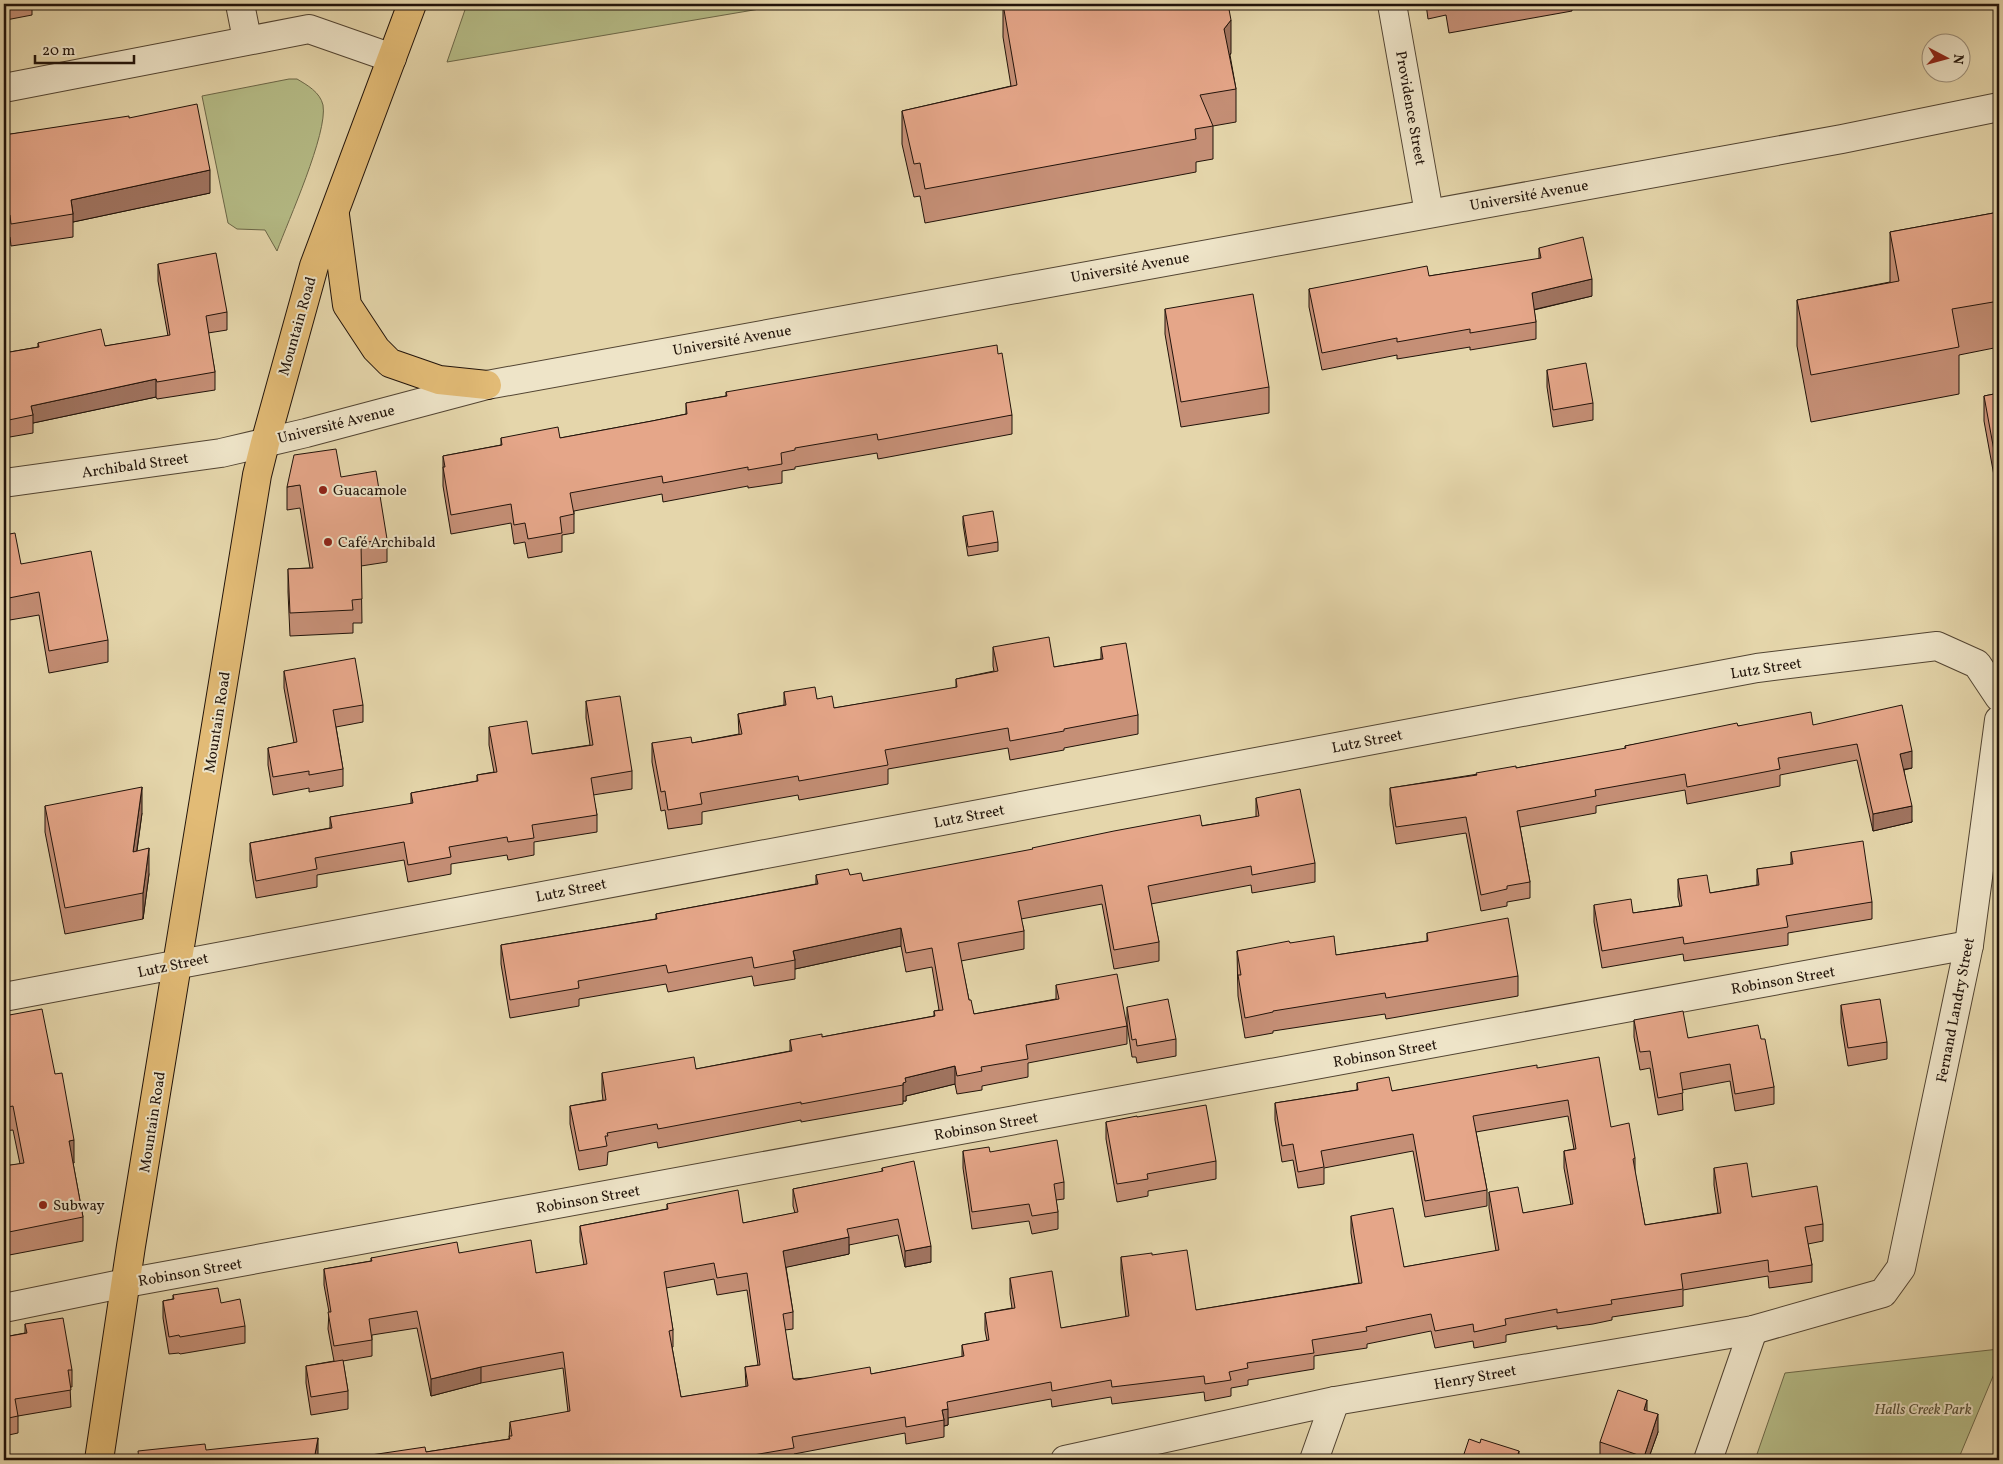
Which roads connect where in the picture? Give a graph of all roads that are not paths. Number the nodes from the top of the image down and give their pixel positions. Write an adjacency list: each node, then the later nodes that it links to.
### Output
1 (240, 4): 4 (street)
2 (412, 4): 5 (main road, Mountain Road)
3 (1392, 4): 9 (street, Providence Street)
4 (247, 39): 5 (street); 6 (street)
5 (392, 58): 8 (main road, Mountain Road)
6 (4, 88)
7 (1999, 107): 9 (street, Université Avenue)
8 (334, 210): 10 (main road); 11 (main road, Mountain Road)
9 (1429, 213): 10 (street, Université Avenue)
10 (487, 385): 11 (street, Université Avenue)
11 (265, 443): 12 (street, Archibald Street); 16 (main road, Mountain Road)
12 (4, 484)
13 (1999, 697): 16 (street, Lutz Street)
14 (1999, 720): 15 (street, Fernand Landry Street)
15 (1970, 945): 18 (street, Robinson Street); 19 (street, Fernand Landry Street)
16 (178, 963): 17 (street, Lutz Street); 18 (main road, Mountain Road)
17 (4, 997)
18 (126, 1283): 20 (street, Robinson Street); 23 (main road, Mountain Road)
19 (1884, 1293): 21 (street, Henry Street)
20 (4, 1308)
21 (1753, 1330): 22 (street, Henry Street); 26 (street)
22 (1335, 1401): 24 (street, Henry Street); 25 (street)
23 (99, 1460)
24 (1065, 1460)
25 (1314, 1460)
26 (1708, 1460)

